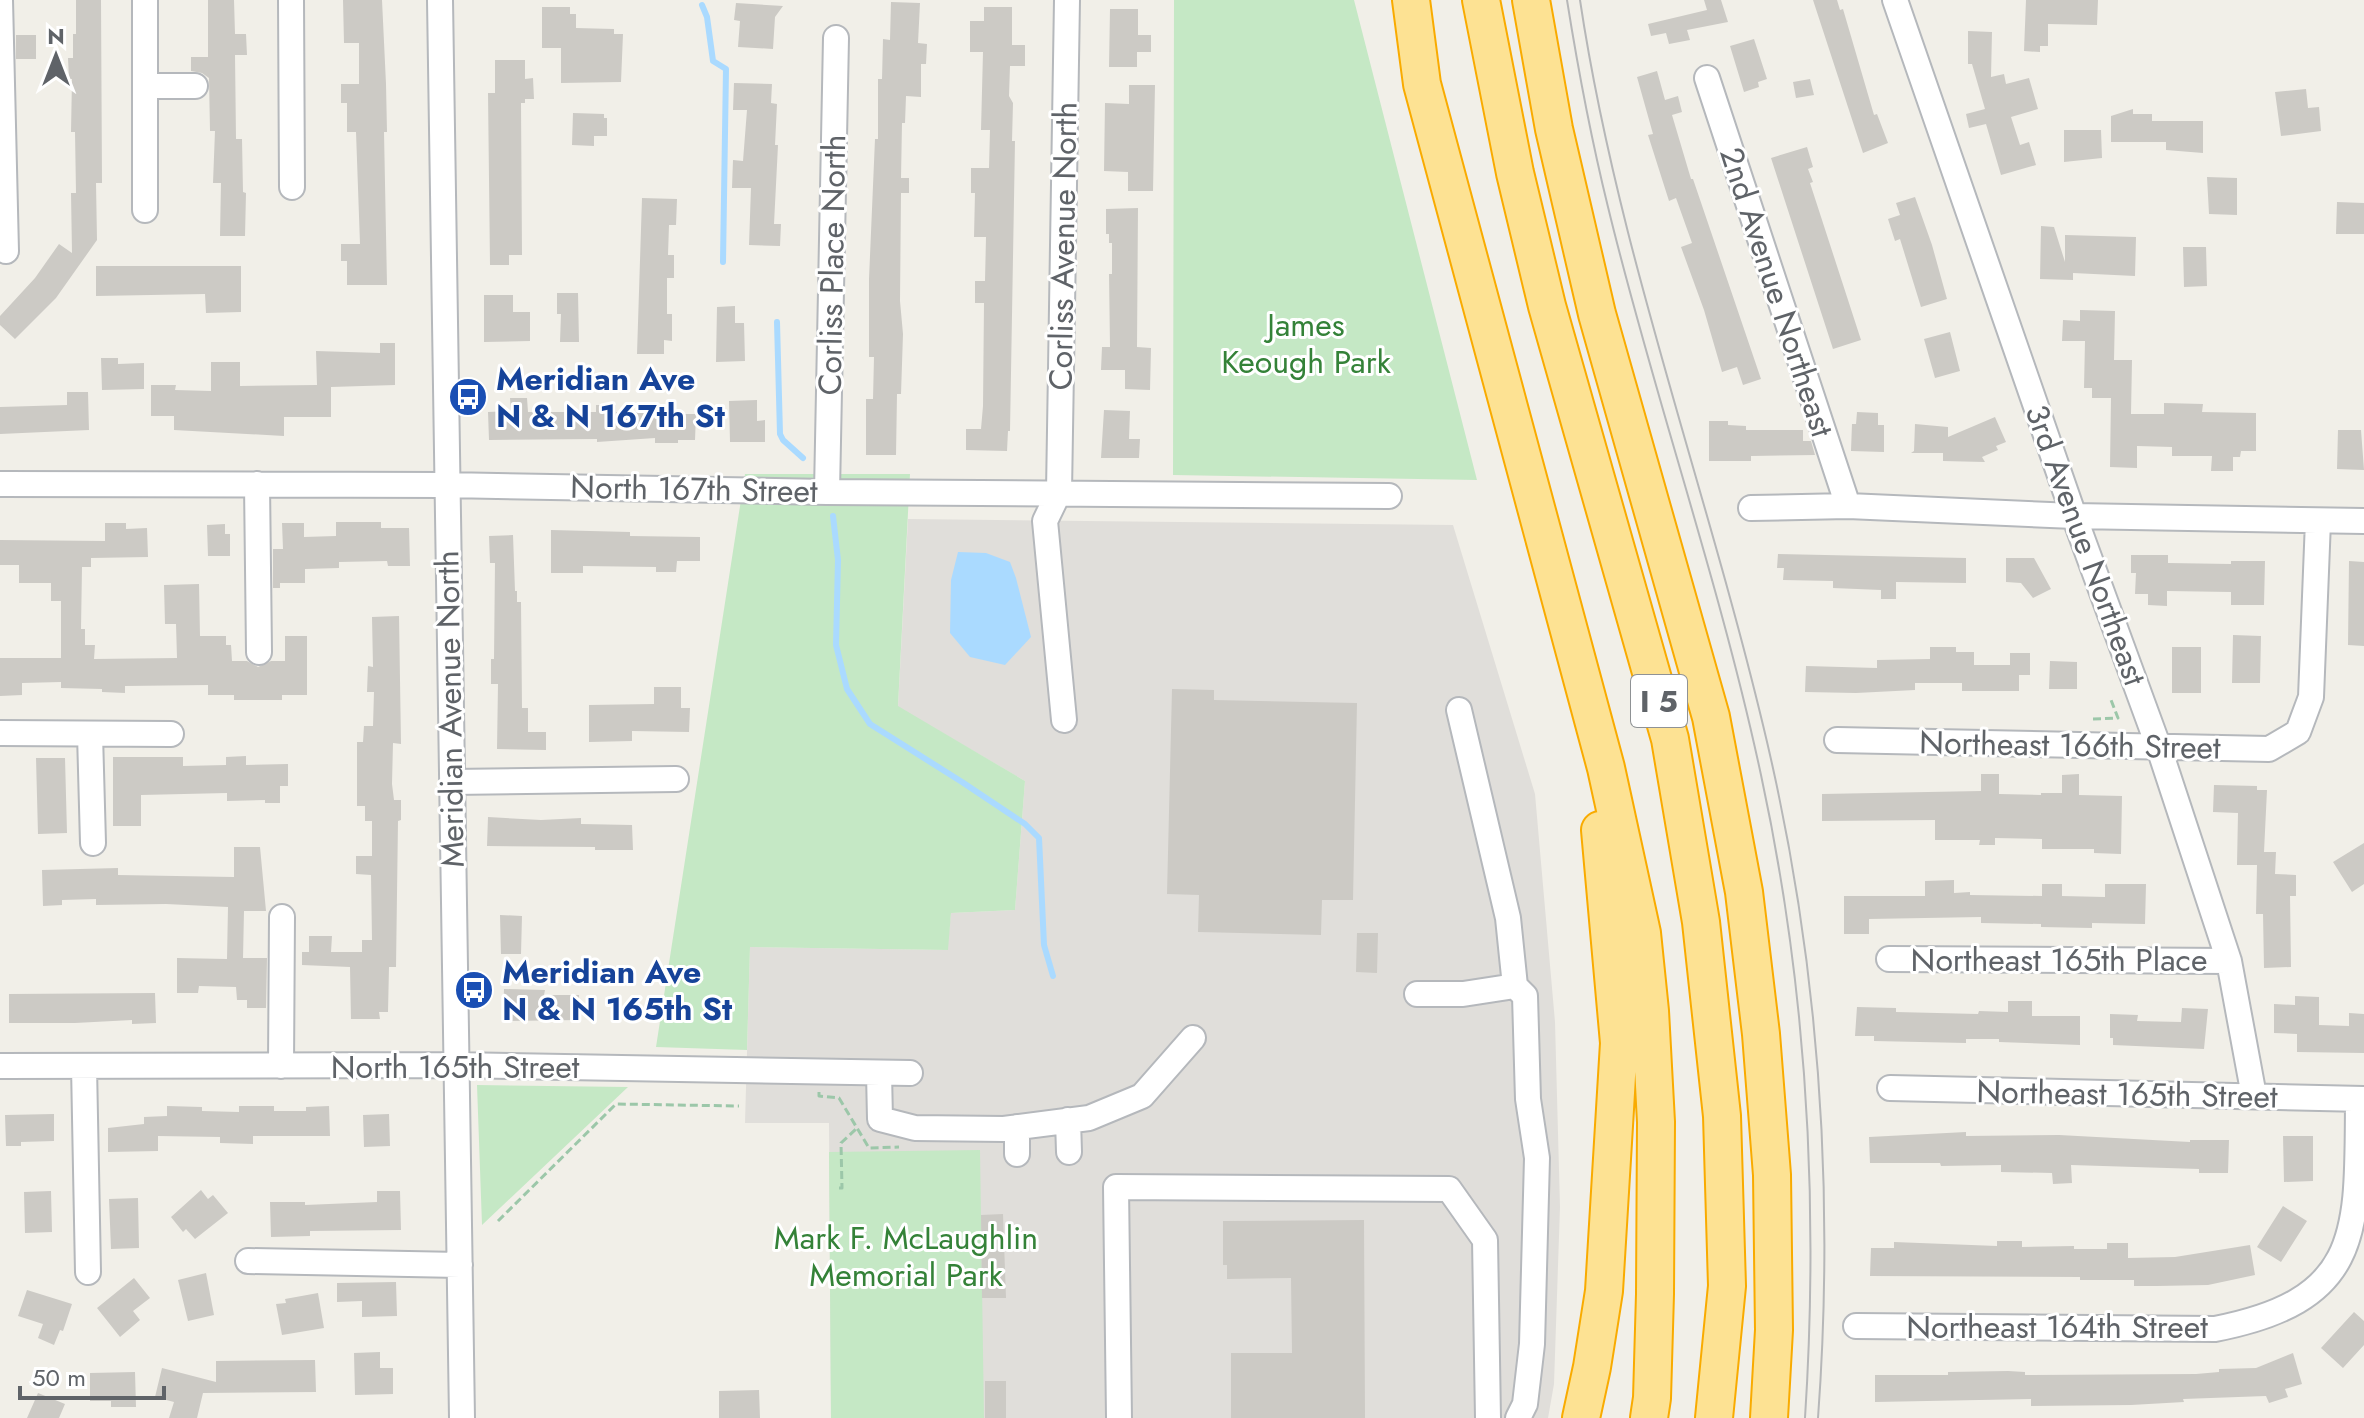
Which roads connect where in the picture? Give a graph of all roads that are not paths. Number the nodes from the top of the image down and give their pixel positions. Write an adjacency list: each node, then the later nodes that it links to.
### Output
1 (0, 0): 16 (street)
2 (145, 0): 12 (street)
3 (291, 0): 14 (street)
4 (440, 0): 19 (street, Meridian Avenue North)
5 (1067, 0): 21 (street, Corliss Avenue North)
6 (1411, 0): 36 (highway, I 5)
7 (1481, 0): 69 (highway, I 5)
8 (1531, 0): 70 (highway)
9 (1895, 0): 25 (street, 3rd Avenue Northeast)
10 (836, 38): 20 (street, Corliss Place North)
11 (1707, 78): 23 (street, 2nd Avenue Northeast)
12 (145, 86): 13 (street); 15 (street)
13 (195, 86)
14 (292, 187)
15 (145, 210)
16 (6, 251)
17 (0, 484): 18 (street, North 167th Street)
18 (257, 484): 19 (street, North 167th Street); 28 (street)
19 (446, 485): 20 (street, North 167th Street); 38 (street, Meridian Avenue North)
20 (827, 492): 21 (street, North 167th Street)
21 (1071, 492): 22 (street, North 167th Street); 30 (street, Corliss Avenue North)
22 (1389, 496)
23 (1848, 506): 24 (street); 25 (street)
24 (1751, 508)
25 (2074, 516): 26 (street); 35 (street, 3rd Avenue Northeast)
26 (2318, 521): 27 (street); 35 (street, Northeast 166th Street)
27 (2364, 521)
28 (259, 652)
29 (1459, 710): 43 (street)
30 (1064, 720)
31 (0, 733): 32 (street)
32 (90, 734): 33 (street); 39 (street)
33 (171, 734)
34 (1837, 740): 35 (street, Northeast 166th Street)
35 (2159, 748): 42 (street, 3rd Avenue Northeast)
36 (1606, 768): 67 (highway); 68 (highway, I 5)
37 (676, 779): 38 (street)
38 (452, 782): 46 (street, Meridian Avenue North)
39 (93, 843)
40 (282, 917): 49 (street)
41 (1889, 959): 42 (street, Northeast 165th Place)
42 (2229, 961): 53 (street, 3rd Avenue Northeast)
43 (1515, 986): 44 (street); 66 (street)
44 (1417, 994)
45 (1193, 1038): 55 (street)
46 (456, 1065): 49 (street, North 165th Street); 50 (street, North 165th Street); 60 (street, Meridian Avenue North)
47 (0, 1066): 48 (street, North 165th Street)
48 (84, 1066): 49 (street, North 165th Street); 61 (street)
49 (281, 1066)
50 (879, 1073): 51 (street, North 165th Street); 56 (street)
51 (910, 1073)
52 (1890, 1088): 53 (street, Northeast 165th Street)
53 (2254, 1096): 54 (street, Northeast 165th Street)
54 (2361, 1099): 62 (street, Northeast 164th Street)
55 (1068, 1120): 56 (street); 57 (street)
56 (1017, 1127): 58 (street)
57 (1069, 1152)
58 (1017, 1154)
59 (248, 1261): 60 (street)
60 (460, 1265): 63 (street, Meridian Avenue North)
61 (88, 1272)
62 (1856, 1326)
63 (462, 1418)
64 (1119, 1418): 65 (street)
65 (1488, 1418)
66 (1518, 1418)
67 (1581, 1418)
68 (1649, 1418)
69 (1714, 1418)
70 (1769, 1418)

